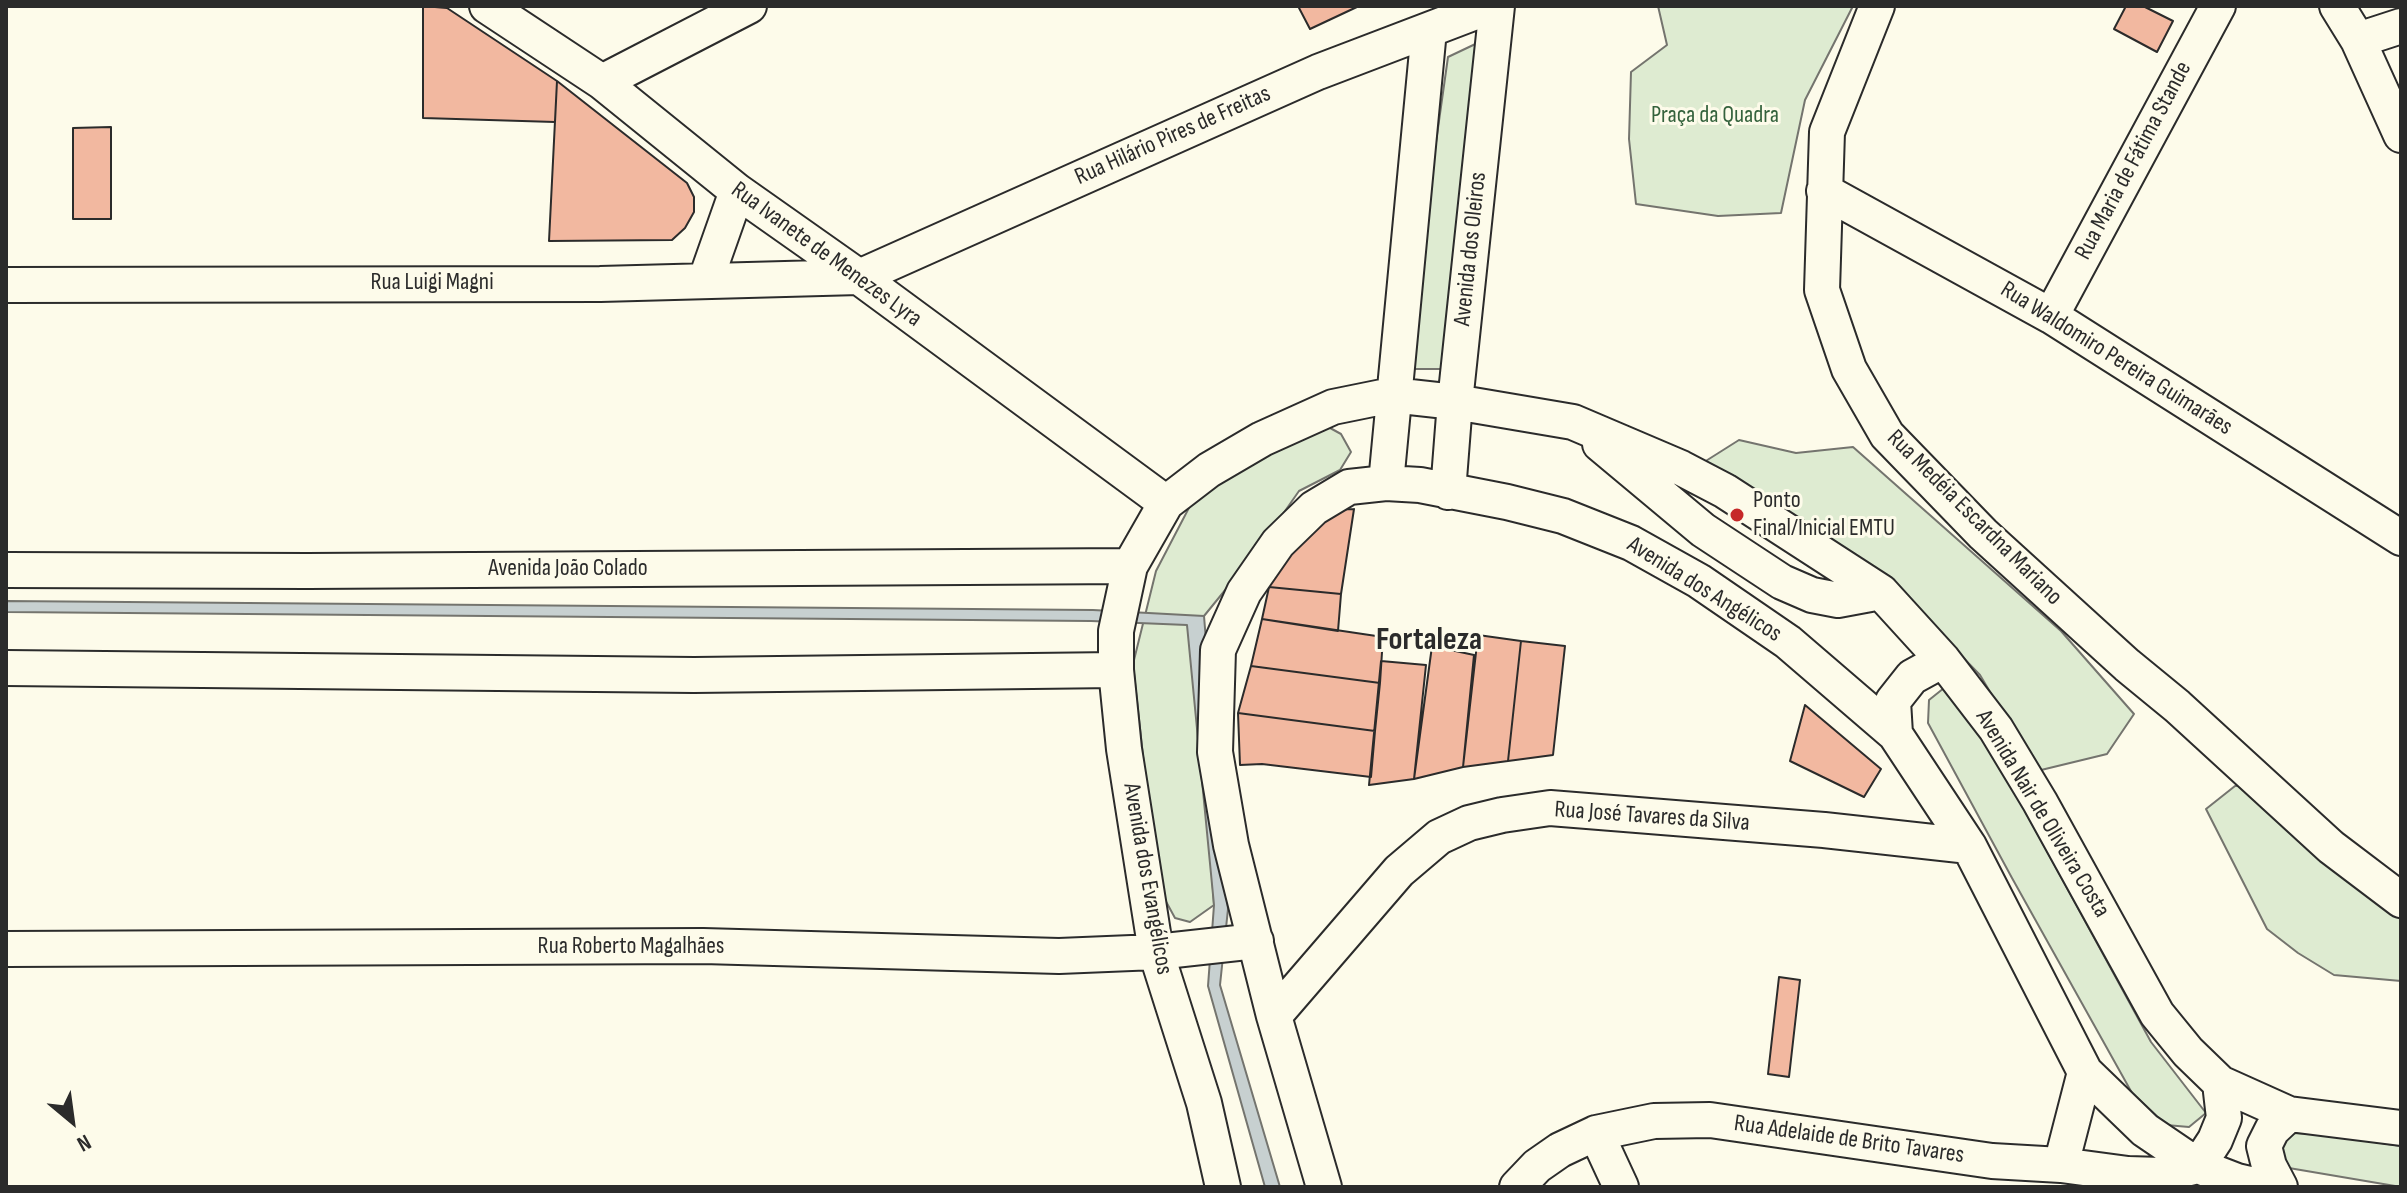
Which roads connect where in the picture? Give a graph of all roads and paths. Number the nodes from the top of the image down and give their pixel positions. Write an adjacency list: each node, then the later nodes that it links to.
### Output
1 (487, 6): 10 (street, Rua Ivanete de Menezes Lyra)
2 (749, 6): 10 (street)
3 (1494, 6): 8 (street, Rua Hilário Pires de Freitas); 19 (street, Avenida dos Oleiros)
4 (1877, 6): 13 (street, Rua Medéia Escardna Mariano)
5 (2218, 6): 17 (street, Rua Maria de Fátima Stande)
6 (2337, 6): 9 (street)
7 (2401, 26): 9 (street)
8 (1429, 30): 14 (street, Rua Hilário Pires de Freitas); 18 (street)
9 (2358, 40): 11 (street)
10 (602, 82): 12 (street, Rua Ivanete de Menezes Lyra)
11 (2401, 135)
12 (737, 191): 14 (street, Rua Ivanete de Menezes Lyra); 15 (street)
13 (1824, 191): 17 (street, Rua Waldomiro Pereira Guimarães); 33 (street, Rua Medéia Escardna Mariano)
14 (859, 277): 15 (street, Rua Luigi Magni); 23 (street, Rua Ivanete de Menezes Lyra)
15 (706, 279): 16 (street, Rua Luigi Magni)
16 (6, 285)
17 (2051, 316): 24 (street, Rua Waldomiro Pereira Guimarães)
18 (1392, 395): 19 (street, Avenida Nair de Oliveira Costa); 21 (street); 23 (street, Avenida Nair de Oliveira Costa)
19 (1455, 402): 20 (street, Avenida Nair de Oliveira Costa); 22 (street, Avenida dos Oleiros)
20 (1573, 422): 27 (street, Avenida Nair de Oliveira Costa); 27 (street)
21 (1386, 483): 22 (street, Avenida dos Angélicos); 34 (street, Avenida dos Angélicos)
22 (1448, 492): 31 (street, Avenida dos Angélicos)
23 (1166, 503): 25 (street, Avenida Nair de Oliveira Costa)
24 (2401, 538)
25 (1130, 566): 26 (street, Avenida João Colado); 30 (street, Avenida dos Evangélicos)
26 (6, 570)
27 (1881, 592): 28 (street, Avenida Nair de Oliveira Costa)
28 (1943, 660): 31 (street); 39 (street, Avenida Nair de Oliveira Costa)
29 (6, 668): 30 (street)
30 (1116, 670): 36 (street, Avenida dos Evangélicos)
31 (1895, 734): 32 (street, Avenida dos Angélicos)
32 (1969, 846): 37 (street, Rua José Tavares da Silva); 38 (street)
33 (2401, 900)
34 (1256, 941): 36 (street, Rua Roberto Magalhães); 37 (street, Avenida dos Angélicos)
35 (6, 949): 36 (street, Rua Roberto Magalhães)
36 (1156, 952): 45 (street, Avenida dos Evangélicos)
37 (1274, 1016): 46 (street, Avenida dos Angélicos)
38 (2085, 1072): 43 (street); 44 (street)
39 (2220, 1083): 40 (street, Avenida Nair de Oliveira Costa); 44 (street)
40 (2289, 1114): 41 (street, Avenida Nair de Oliveira Costa); 50 (street)
41 (2401, 1128)
42 (1596, 1133): 43 (street, Rua Adelaide de Brito Tavares); 47 (street, Rua Adelaide de Brito Tavares); 48 (street)
43 (2061, 1165): 44 (street, Rua Adelaide de Brito Tavares)
44 (2198, 1166): 49 (street)
45 (1223, 1187)
46 (1324, 1187)
47 (1517, 1187)
48 (1621, 1187)
49 (2263, 1187)
50 (2280, 1187)

